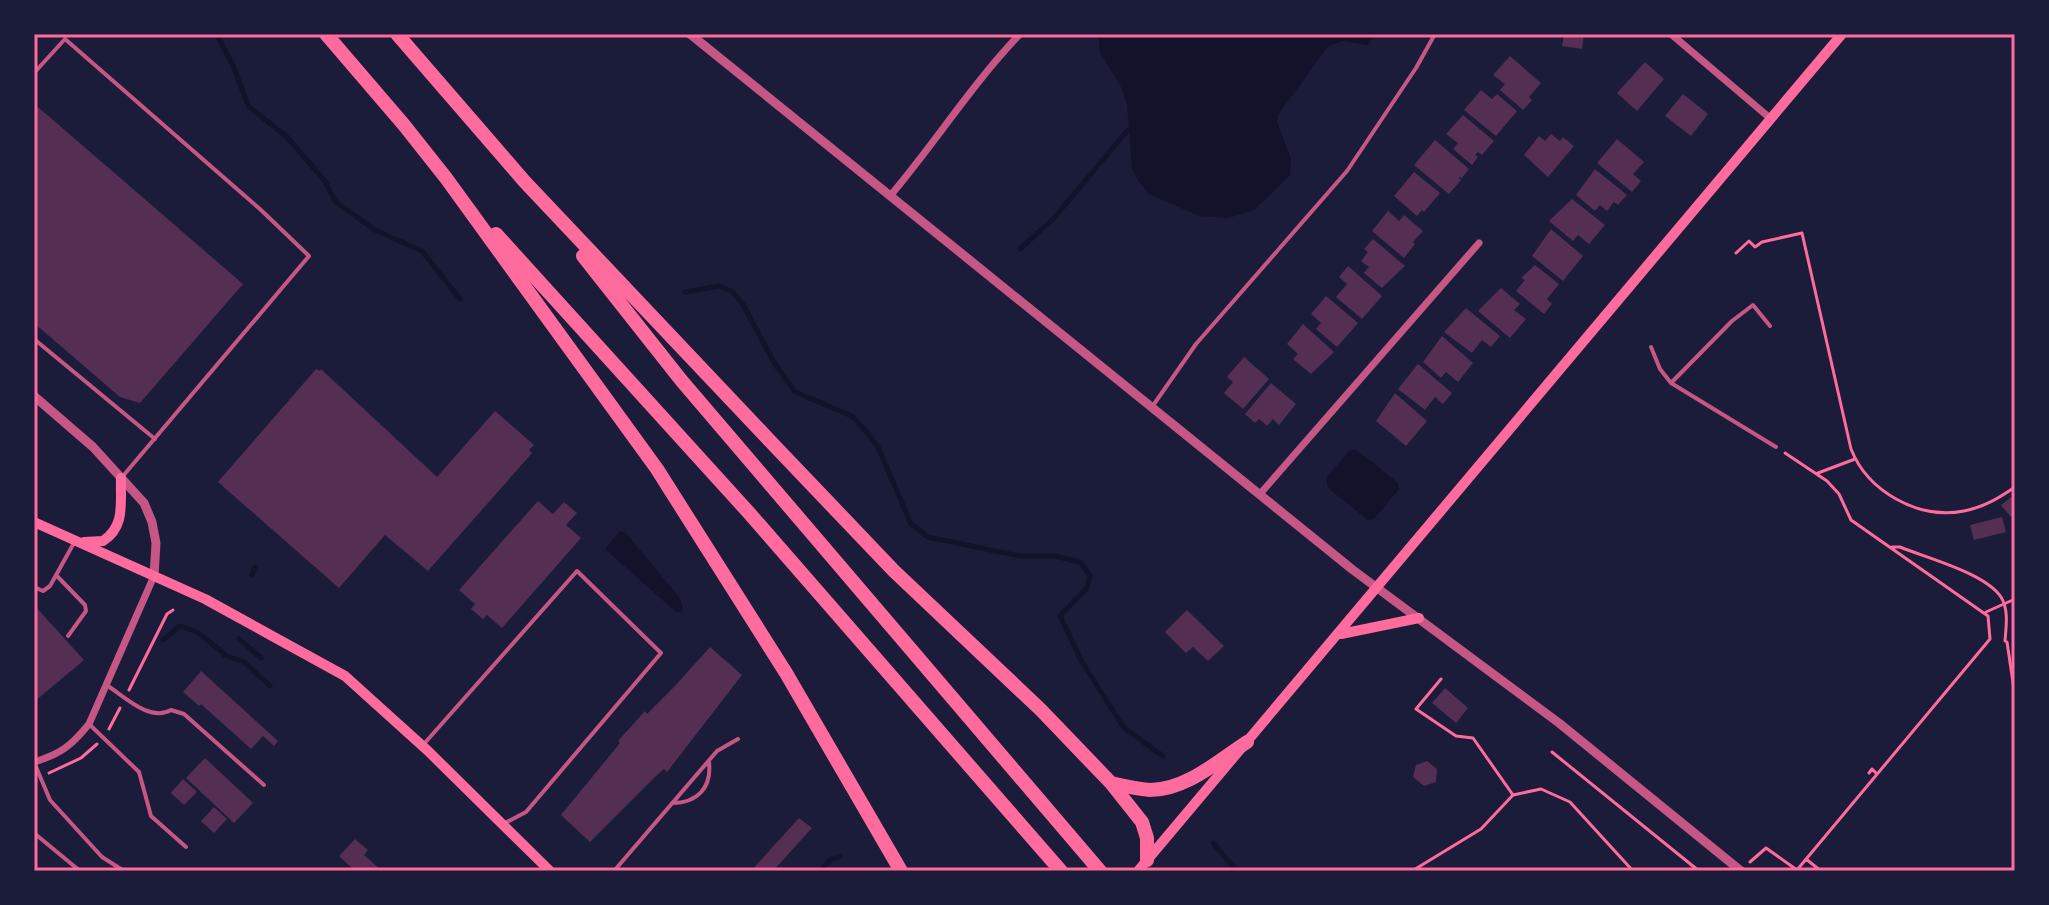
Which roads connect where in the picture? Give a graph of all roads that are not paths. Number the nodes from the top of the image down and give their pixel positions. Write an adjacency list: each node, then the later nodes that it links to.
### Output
1 (326, 34): 10 (highway)
2 (397, 34): 11 (highway)
3 (690, 34): 12 (street)
4 (1020, 34): 12 (street)
5 (1435, 34): 19 (lane)
6 (1671, 34): 9 (street)
7 (1842, 34): 9 (main road)
8 (34, 73): 20 (lane)
9 (1771, 119): 29 (main road)
10 (446, 178): 52 (highway); 53 (highway)
11 (525, 182): 40 (highway); 54 (highway)
12 (890, 196): 19 (street)
13 (1479, 243): 23 (street)
14 (1770, 326): 17 (lane)
15 (34, 339): 20 (lane)
16 (1651, 347): 17 (lane)
17 (1671, 383): 21 (lane)
18 (34, 396): 22 (street)
19 (1152, 407): 23 (street)
20 (155, 439): 22 (lane)
21 (1776, 447)
22 (121, 478): 25 (main road); 27 (street)
23 (1260, 494): 29 (street)
24 (34, 522): 25 (main road)
25 (78, 541): 26 (lane); 27 (main road)
26 (56, 575): 28 (lane); 32 (lane)
27 (154, 576): 33 (street); 37 (main road)
28 (34, 587)
29 (1379, 587): 30 (street); 31 (main road)
30 (1419, 618): 31 (main road); 47 (street)
31 (1339, 634): 36 (main road)
32 (68, 636)
33 (108, 686): 34 (street); 41 (lane)
34 (89, 724): 39 (street); 45 (lane)
35 (738, 739): 38 (lane)
36 (1247, 742): 40 (highway); 46 (main road)
37 (422, 746): 43 (main road); 43 (lane)
38 (709, 761): 42 (lane); 42 (lane)
39 (34, 762): 49 (lane)
40 (1111, 783): 46 (highway)
41 (264, 785)
42 (672, 803): 51 (lane)
43 (503, 825): 50 (main road)
44 (34, 833): 48 (lane)
45 (186, 847)
46 (1143, 865)
47 (1744, 868)
48 (80, 871)
49 (124, 871)
50 (550, 871)
51 (614, 871)
52 (901, 871)
53 (1061, 871)
54 (1100, 871)

